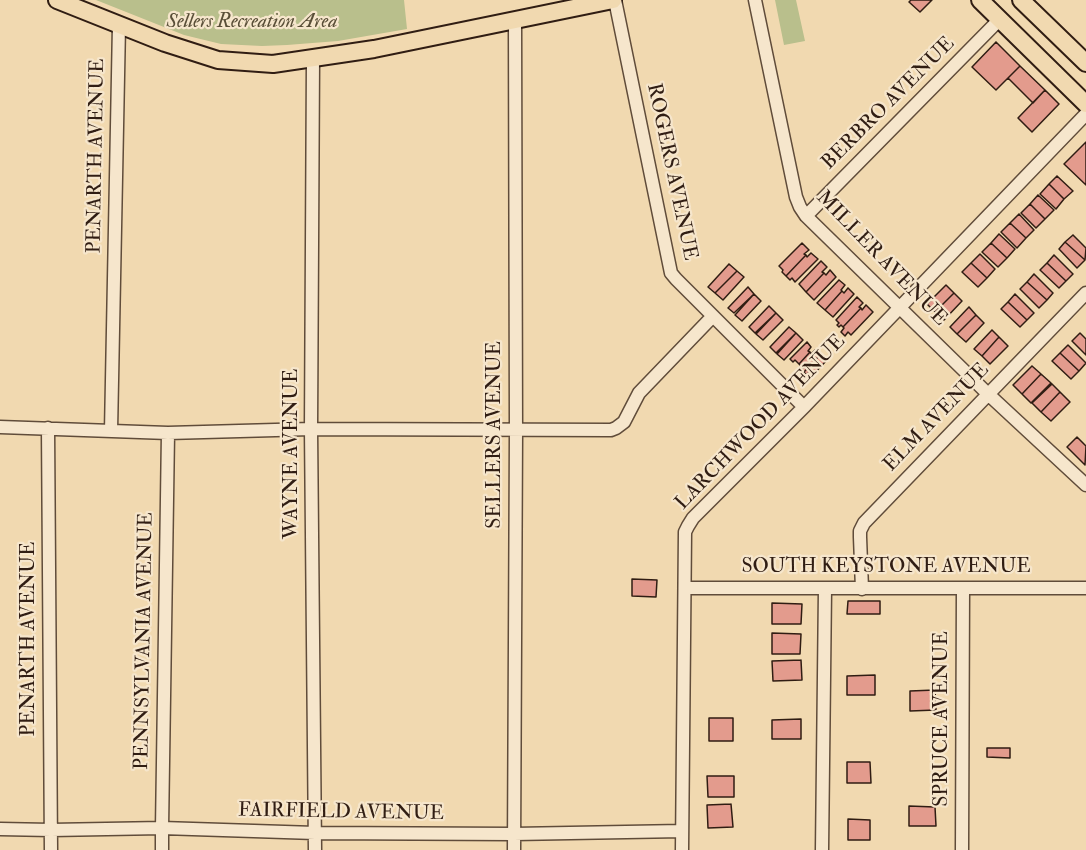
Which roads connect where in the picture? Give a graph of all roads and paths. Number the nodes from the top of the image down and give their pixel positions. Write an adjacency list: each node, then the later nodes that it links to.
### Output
1 (57, 0): 8 (main road)
2 (614, 0): 6 (main road); 16 (street, ROGERS AVENUE)
3 (755, 0): 13 (street, MILLER AVENUE)
4 (980, 0): 7 (main road)
5 (1021, 0): 10 (main road)
6 (515, 20): 9 (main road); 23 (street, SELLERS AVENUE)
7 (1000, 20): 11 (main road); 13 (street, BERBRO AVENUE)
8 (119, 26): 9 (main road); 22 (street, PENARTH AVENUE)
9 (313, 58): 21 (street, WAYNE AVENUE)
10 (1086, 63)
11 (1086, 104)
12 (1086, 114): 15 (street, LARCHWOOD AVENUE)
13 (806, 216): 15 (street, MILLER AVENUE)
14 (1086, 294): 17 (street, ELM AVENUE)
15 (899, 307): 17 (street, MILLER AVENUE); 18 (street, LARCHWOOD AVENUE)
16 (713, 316): 18 (street, ROGERS AVENUE); 23 (street)
17 (988, 394): 25 (street, MILLER AVENUE); 30 (street, ELM AVENUE)
18 (804, 406): 26 (street, LARCHWOOD AVENUE)
19 (0, 427): 20 (street)
20 (48, 428): 22 (street); 33 (street, PENARTH AVENUE)
21 (311, 429): 23 (street); 24 (street); 35 (street, WAYNE AVENUE)
22 (111, 431): 24 (street)
23 (516, 431): 36 (street, SELLERS AVENUE)
24 (168, 433): 31 (street, PENNSYLVANIA AVENUE)
25 (1086, 485)
26 (685, 588): 29 (street, SOUTH KEYSTONE AVENUE); 34 (street, LARCHWOOD AVENUE)
27 (963, 588): 28 (street, SOUTH KEYSTONE AVENUE); 30 (street, SOUTH KEYSTONE AVENUE); 43 (street, SPRUCE AVENUE)
28 (1086, 588)
29 (825, 589): 30 (street, SOUTH KEYSTONE AVENUE); 42 (street)
30 (862, 589)
31 (162, 828): 33 (street, FAIRFIELD AVENUE); 35 (street, FAIRFIELD AVENUE); 38 (street, PENNSYLVANIA AVENUE)
32 (0, 829): 33 (street, FAIRFIELD AVENUE)
33 (51, 830): 37 (street, PENARTH AVENUE)
34 (682, 831): 36 (street, FAIRFIELD AVENUE); 41 (street, LARCHWOOD AVENUE)
35 (315, 833): 36 (street, FAIRFIELD AVENUE); 39 (street, WAYNE AVENUE)
36 (514, 834): 40 (street, SELLERS AVENUE)
37 (51, 850)
38 (162, 850)
39 (315, 850)
40 (514, 850)
41 (682, 850)
42 (822, 850)
43 (962, 850)

